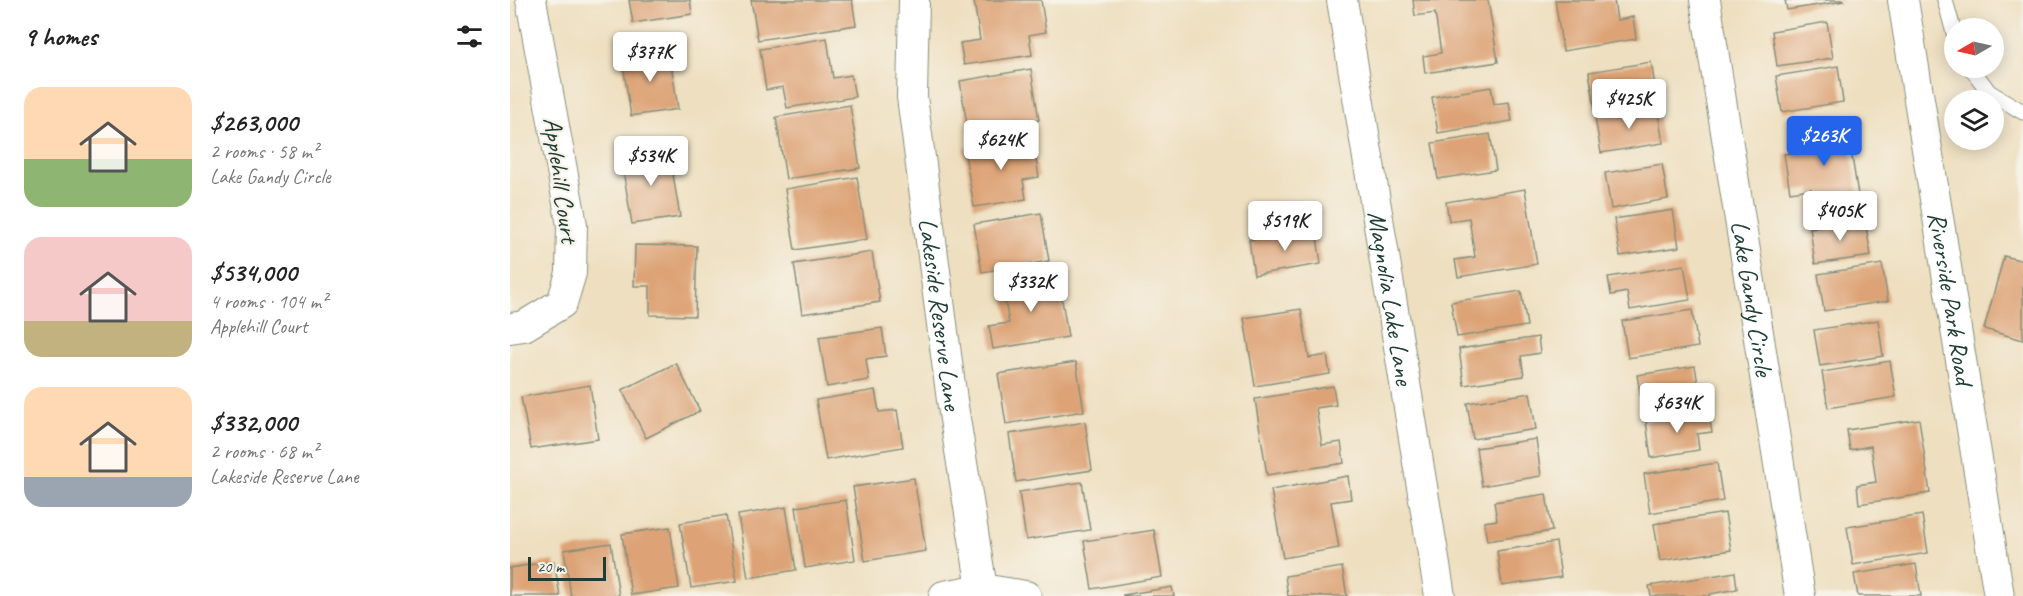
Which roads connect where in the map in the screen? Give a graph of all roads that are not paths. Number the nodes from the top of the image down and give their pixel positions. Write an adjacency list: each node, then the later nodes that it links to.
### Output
1 (531, 0): 10 (street, Applehill Court)
2 (914, 0): 11 (street, Lakeside Reserve Lane)
3 (1342, 0): 14 (street, Magnolia Lake Lane)
4 (1705, 0): 15 (street, Lake Gandy Circle)
5 (1903, 0): 16 (street, Riverside Park Road)
6 (1945, 0): 7 (lane)
7 (1950, 18)
8 (1978, 78): 9 (lane)
9 (2023, 112)
10 (510, 328)
11 (982, 589): 12 (street); 13 (street)
12 (944, 596)
13 (1026, 596)
14 (1440, 596)
15 (1800, 596)
16 (2000, 596)

